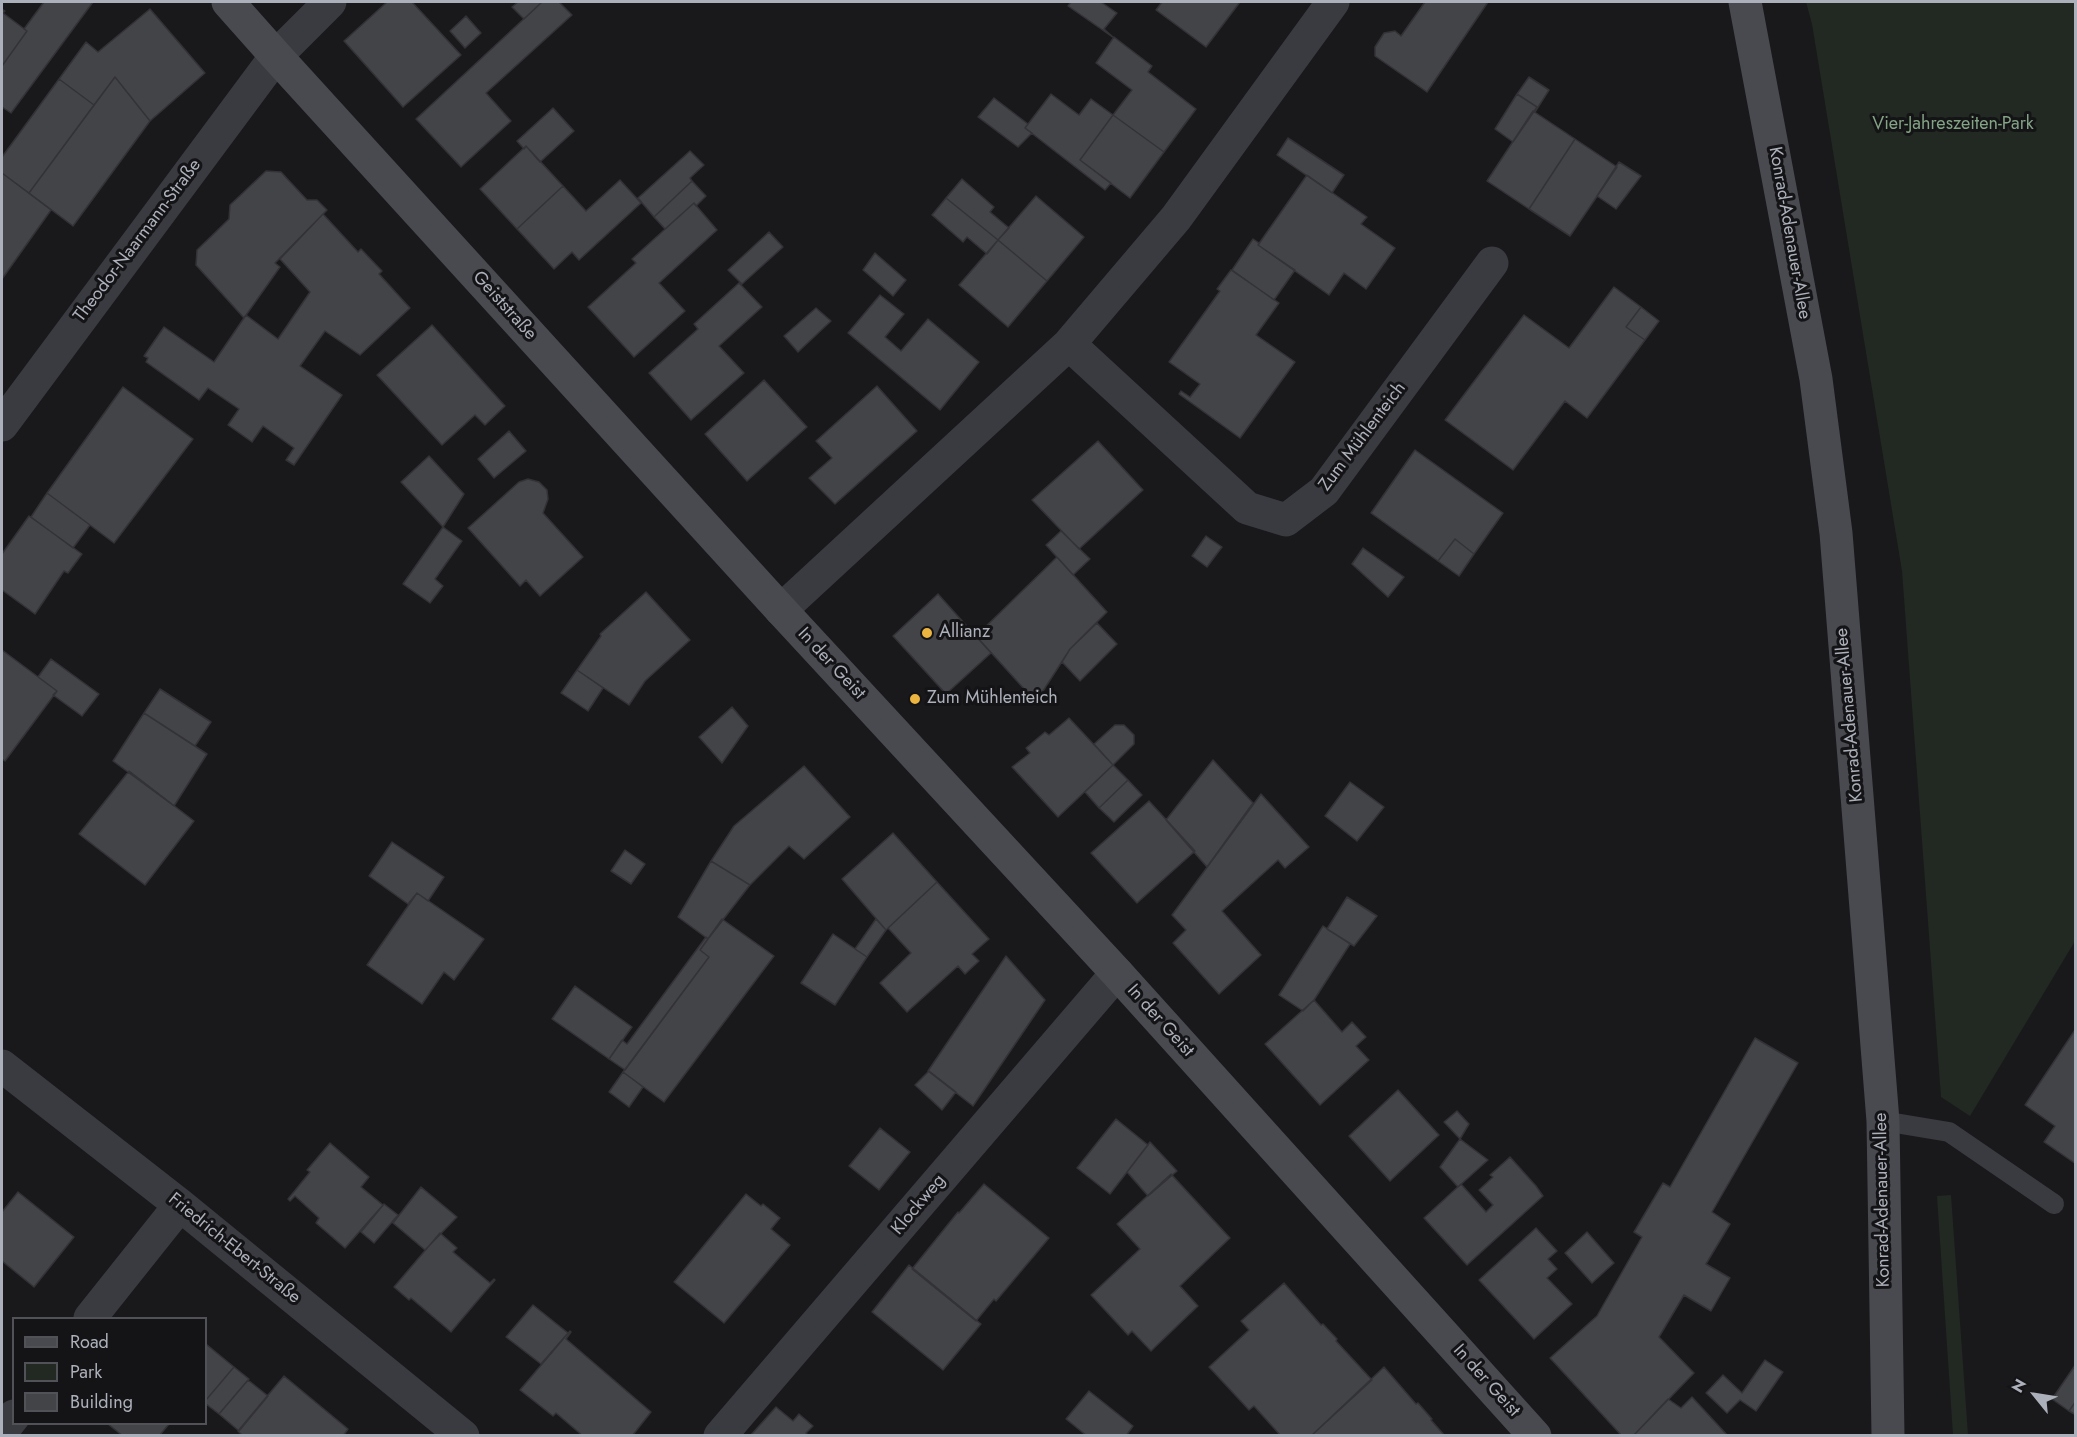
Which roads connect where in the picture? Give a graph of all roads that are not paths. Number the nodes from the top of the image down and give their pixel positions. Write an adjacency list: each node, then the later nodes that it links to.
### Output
1 (228, 2): 5 (main road, Geiststraße)
2 (330, 2): 5 (street, Theodor-Naarmann-Straße)
3 (1333, 2): 7 (street)
4 (1745, 2): 12 (main road, Konrad-Adenauer-Allee)
5 (276, 56): 8 (street, Theodor-Naarmann-Straße); 9 (main road, Geiststraße)
6 (1492, 263): 7 (street, Zum Mühlenteich)
7 (1069, 344): 9 (street)
8 (2, 425)
9 (781, 610): 10 (main road, In der Geist)
10 (1117, 973): 19 (street, Klockweg); 20 (main road, In der Geist)
11 (2, 1066): 14 (street, Friedrich-Ebert-Straße)
12 (1883, 1121): 13 (lane); 21 (main road, Konrad-Adenauer-Allee)
13 (2054, 1204)
14 (180, 1205): 15 (street); 18 (street, Friedrich-Ebert-Straße)
15 (91, 1317)
16 (12, 1418): 17 (street)
17 (2, 1431)
18 (463, 1436)
19 (720, 1436)
20 (1535, 1436)
21 (1888, 1436)

